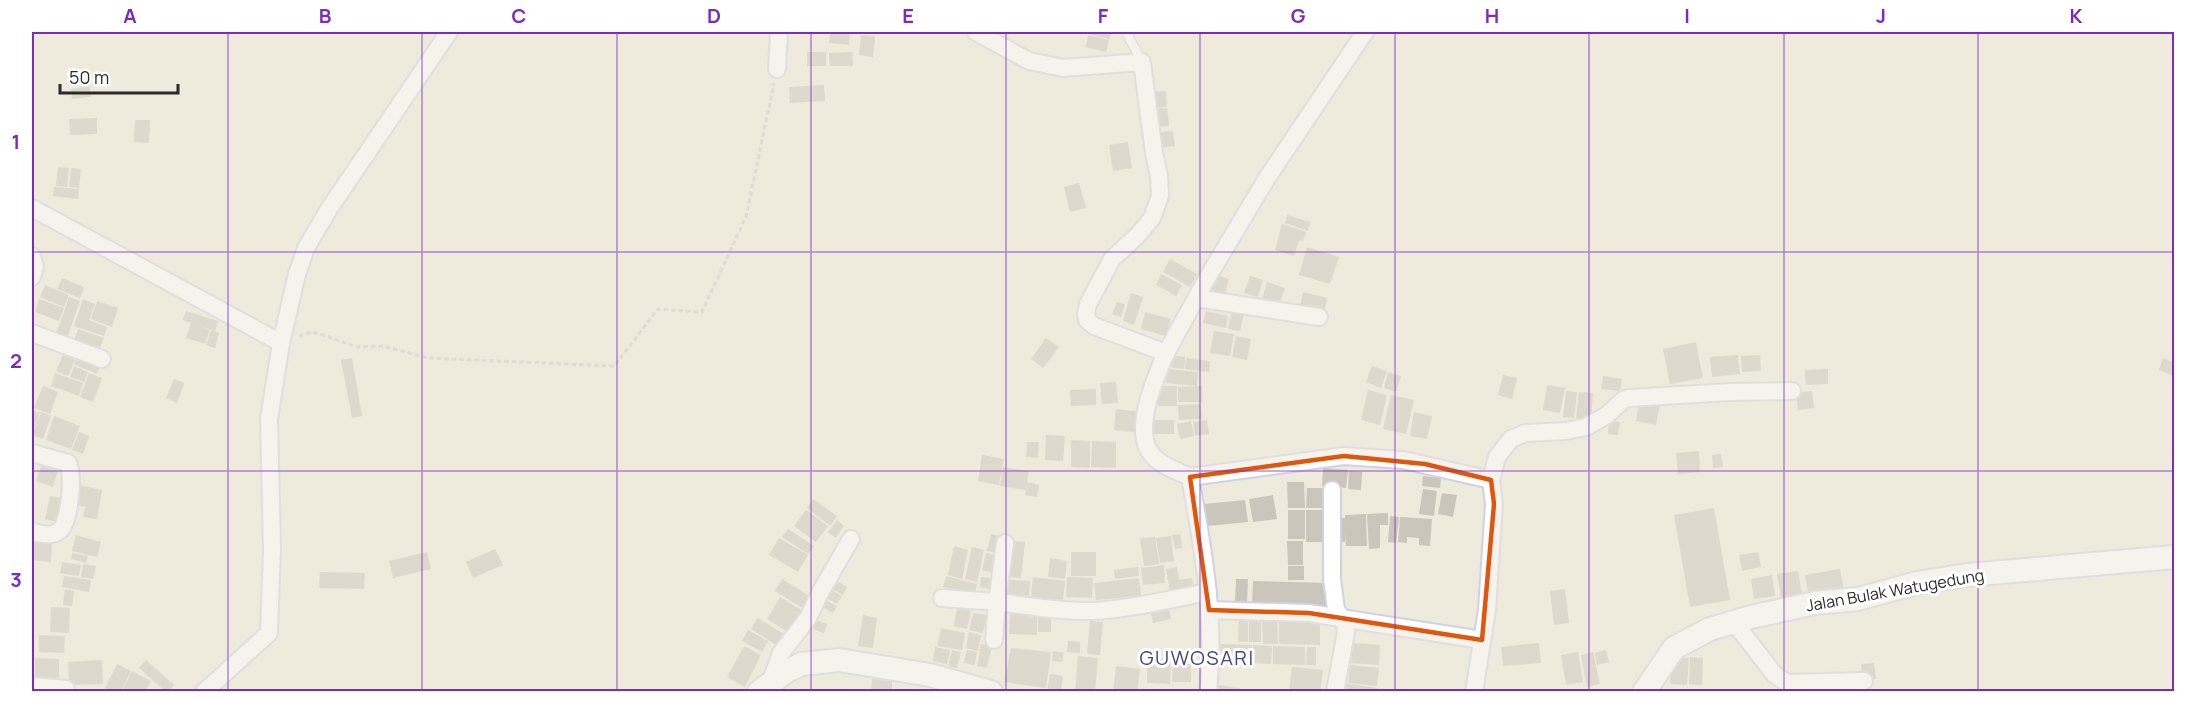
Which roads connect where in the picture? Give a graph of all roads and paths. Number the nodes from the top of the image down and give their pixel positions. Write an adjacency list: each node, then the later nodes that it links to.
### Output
1 (449, 32): 14 (street)
2 (779, 32): 7 (street)
3 (976, 32): 6 (street)
4 (1126, 32): 6 (lane)
5 (1365, 32): 11 (street)
6 (1142, 62): 15 (street)
7 (777, 69): 14 (path)
8 (32, 208): 14 (street)
9 (32, 256): 10 (street)
10 (32, 277)
11 (1196, 298): 12 (street); 15 (street)
12 (1320, 317)
13 (32, 333): 16 (street)
14 (281, 346): 38 (street)
15 (1166, 353): 19 (street)
16 (102, 359)
17 (1792, 392): 20 (street)
18 (32, 453): 22 (street)
19 (1190, 477): 20 (street); 26 (street)
20 (1491, 480): 33 (street)
21 (1332, 490): 30 (street)
22 (32, 531)
23 (851, 539): 36 (street)
24 (1005, 543): 28 (street)
25 (2175, 557): 31 (street, Jalan Bulak Watugedung)
26 (1208, 592): 28 (street); 29 (street)
27 (942, 598): 28 (street)
28 (997, 602): 32 (street)
29 (1209, 610): 30 (street); 40 (street)
30 (1344, 620): 33 (street); 41 (street)
31 (1733, 621): 34 (street); 43 (street, Jalan Bulak Watugedung)
32 (994, 640)
33 (1482, 640): 42 (street)
34 (1864, 681)
35 (32, 686): 37 (street)
36 (765, 686): 39 (street)
37 (66, 689)
38 (204, 692)
39 (991, 692)
40 (1208, 692)
41 (1335, 692)
42 (1474, 692)
43 (1644, 692)

